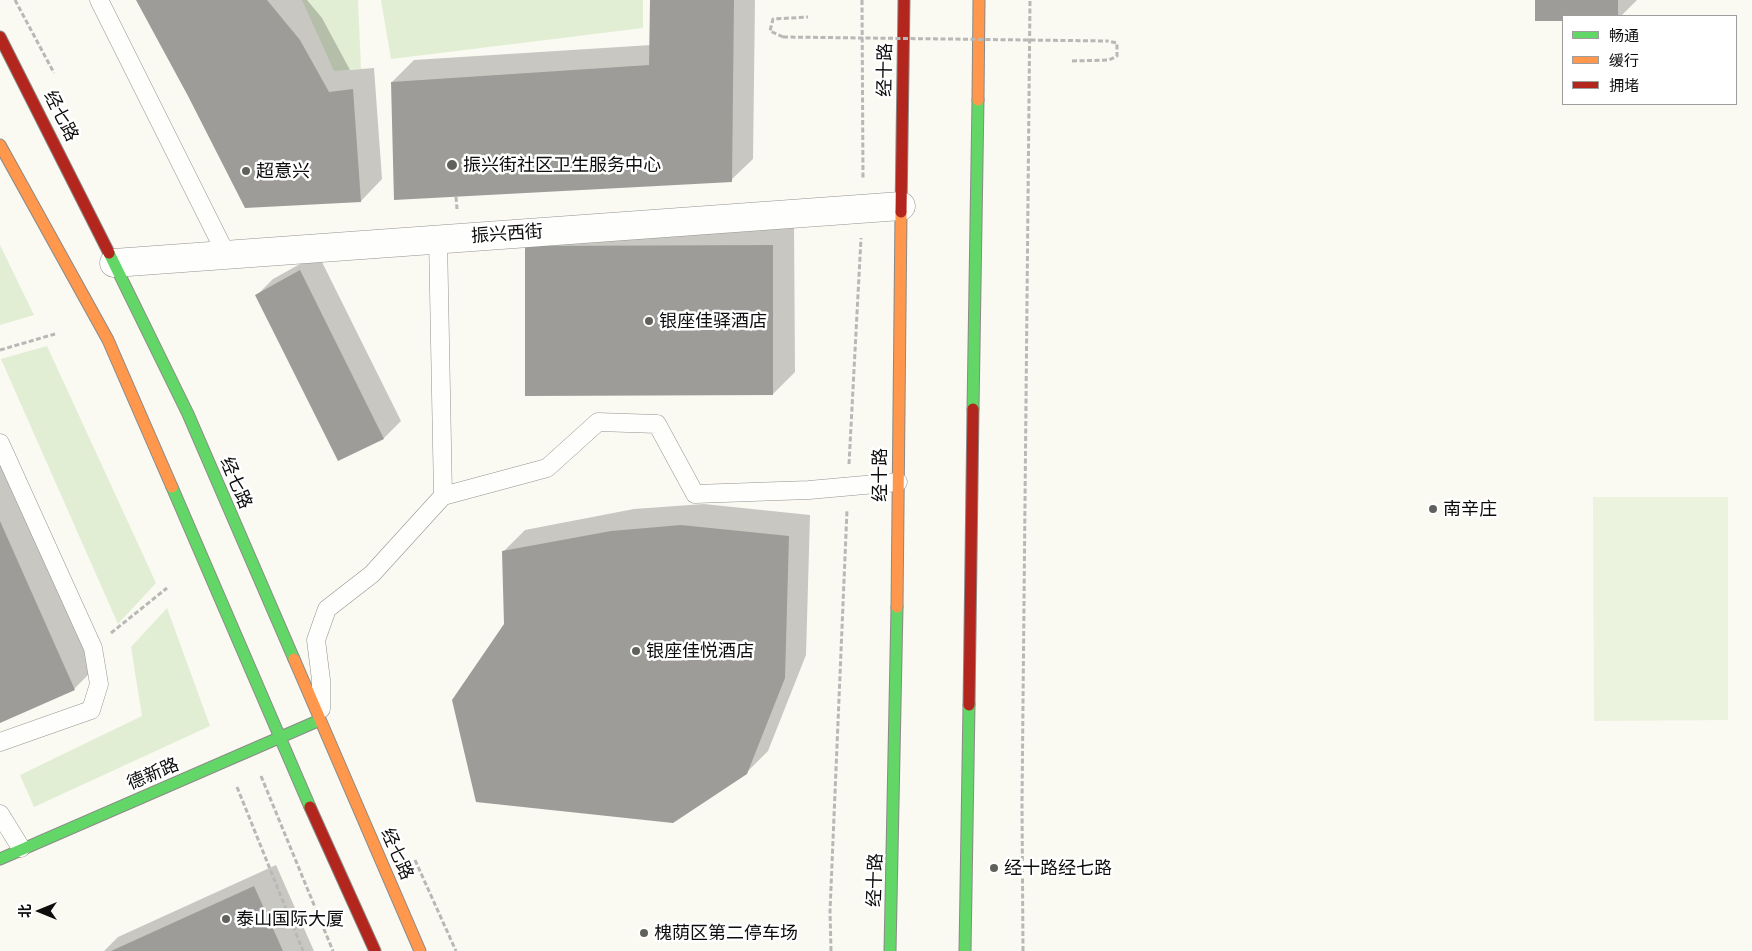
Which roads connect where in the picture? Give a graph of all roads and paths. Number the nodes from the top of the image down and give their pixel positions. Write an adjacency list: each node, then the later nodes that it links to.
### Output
1 (99, 0): 11 (lane)
2 (904, 0): 9 (main road, 经十路)
3 (979, 0): 31 (main road)
4 (1030, 0): 32 (path)
5 (808, 17): 7 (path, bridge)
6 (0, 37): 12 (main road, 经七路)
7 (1072, 61)
8 (0, 145): 21 (main road)
9 (901, 206): 10 (street, 振兴西街); 16 (main road, 经十路)
10 (438, 238): 11 (street, 振兴西街); 17 (lane)
11 (226, 254): 12 (street, 振兴西街)
12 (114, 263): 20 (main road, 经七路)
13 (55, 334): 14 (path)
14 (0, 350)
15 (0, 443): 19 (lane)
16 (898, 482): 17 (lane); 30 (main road, 经十路)
17 (443, 496): 20 (lane)
18 (167, 588): 19 (path)
19 (93, 648): 22 (lane)
20 (320, 720): 21 (main road, 德新路); 29 (main road, 经七路)
21 (280, 739): 25 (main road, 德新路); 28 (main road)
22 (0, 742)
23 (235, 782): 27 (path)
24 (0, 814): 25 (lane)
25 (21, 848): 26 (main road, 德新路)
26 (0, 859)
27 (302, 951)
28 (375, 951)
29 (420, 951)
30 (890, 951)
31 (965, 951)
32 (1023, 951)

